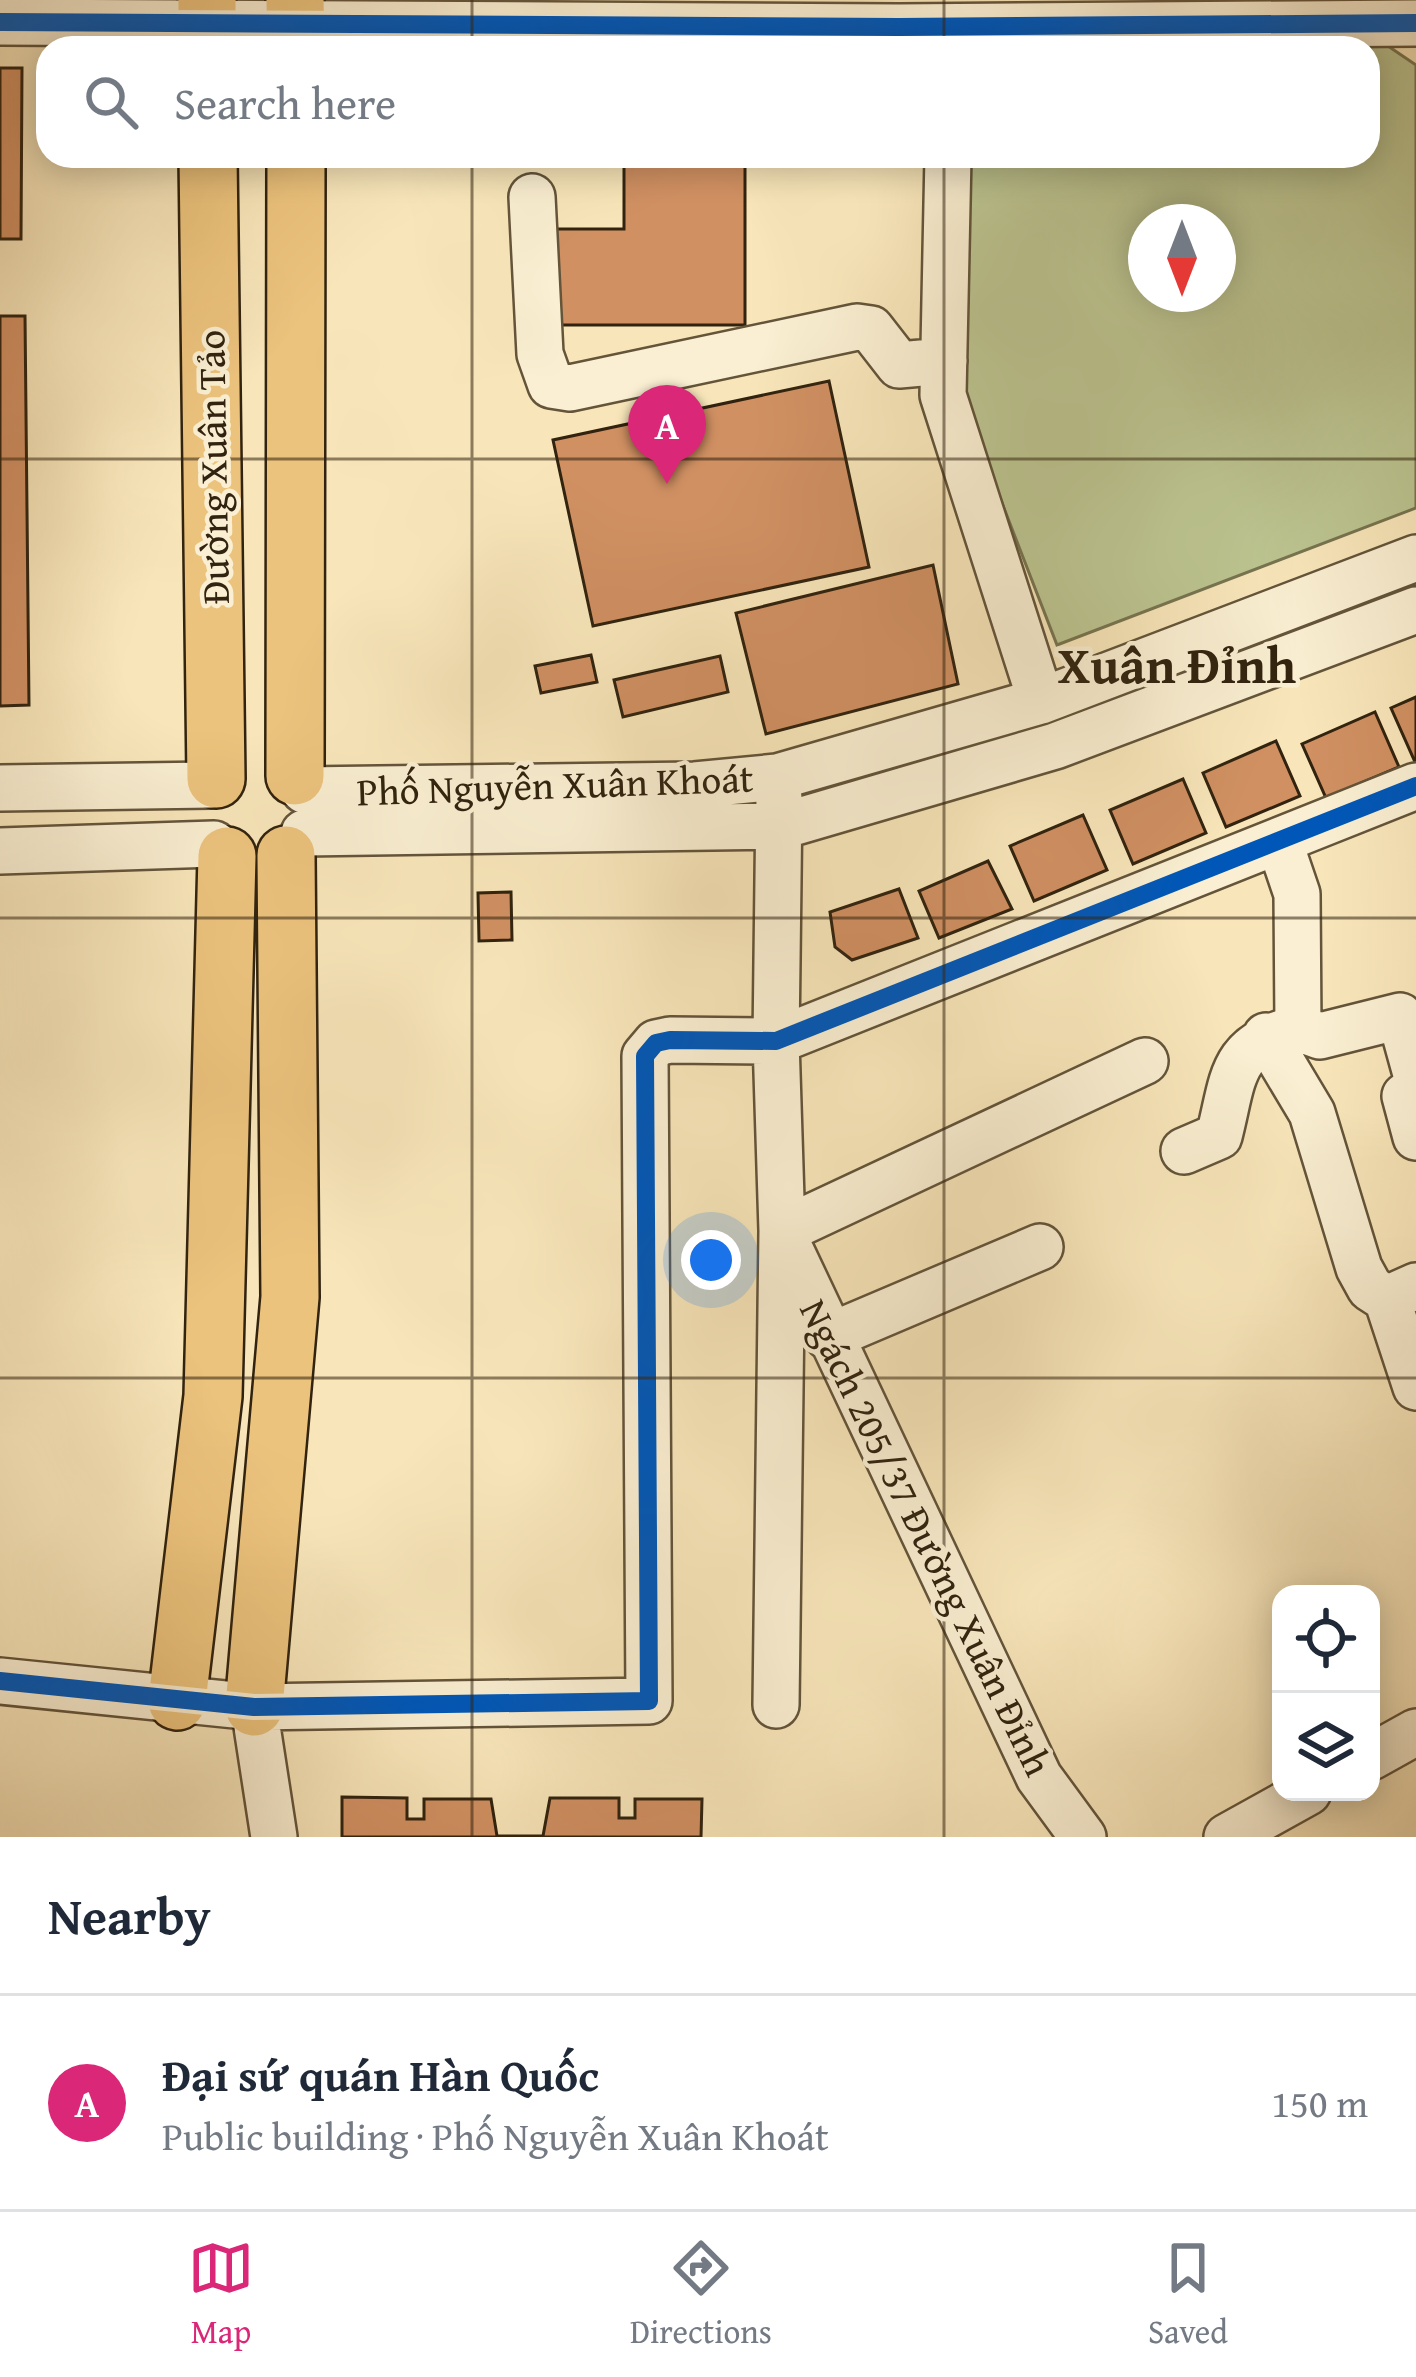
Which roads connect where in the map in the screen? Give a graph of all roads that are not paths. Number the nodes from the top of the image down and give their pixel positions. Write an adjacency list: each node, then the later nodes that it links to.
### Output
1 (0, 22): 3 (street)
2 (1416, 23): 6 (street)
3 (207, 24): 4 (street)
4 (295, 24): 5 (street)
5 (900, 36)
6 (983, 36)
7 (208, 168): 16 (main road, Đường Xuân Tảo)
8 (296, 168): 19 (main road, Đường Xuân Tảo)
9 (948, 168): 11 (street)
10 (532, 197): 11 (street)
11 (944, 361): 14 (street)
12 (1416, 558): 14 (street, Phố Nguyễn Xuân Khoát)
13 (1416, 610): 20 (street, Phố Nguyễn Xuân Khoát)
14 (1041, 700): 15 (street, Phố Nguyễn Xuân Khoát)
15 (777, 777): 19 (street, Phố Nguyễn Xuân Khoát); 20 (street)
16 (214, 782): 18 (street); 19 (main road); 22 (main road)
17 (1416, 787): 21 (street)
18 (0, 788)
19 (297, 814): 20 (street, Phố Nguyễn Xuân Khoát); 22 (main road); 39 (main road, Đường Xuân Tảo)
20 (782, 826): 26 (street)
21 (1279, 841): 25 (street); 26 (street)
22 (221, 850): 23 (street); 38 (main road)
23 (0, 851)
24 (1408, 1011): 25 (street); 28 (street)
25 (1282, 1032): 31 (street); 34 (street)
26 (776, 1041): 32 (street); 39 (street)
27 (1145, 1061): 32 (street)
28 (1416, 1074)
29 (1416, 1089): 30 (street)
30 (1416, 1137)
31 (1184, 1151)
32 (782, 1231): 35 (street, Ngách 205/37 Đường Xuân Đỉnh); 40 (street)
33 (1040, 1247): 35 (street)
34 (1401, 1293): 36 (street)
35 (828, 1337): 45 (street, Ngách 205/37 Đường Xuân Đỉnh)
36 (1416, 1387)
37 (0, 1681): 38 (street)
38 (177, 1702): 39 (street)
39 (254, 1706): 44 (street)
40 (776, 1706)
41 (1416, 1732): 42 (street)
42 (1380, 1752)
43 (1292, 1801): 46 (street)
44 (274, 1837)
45 (1083, 1837)
46 (1227, 1837)

